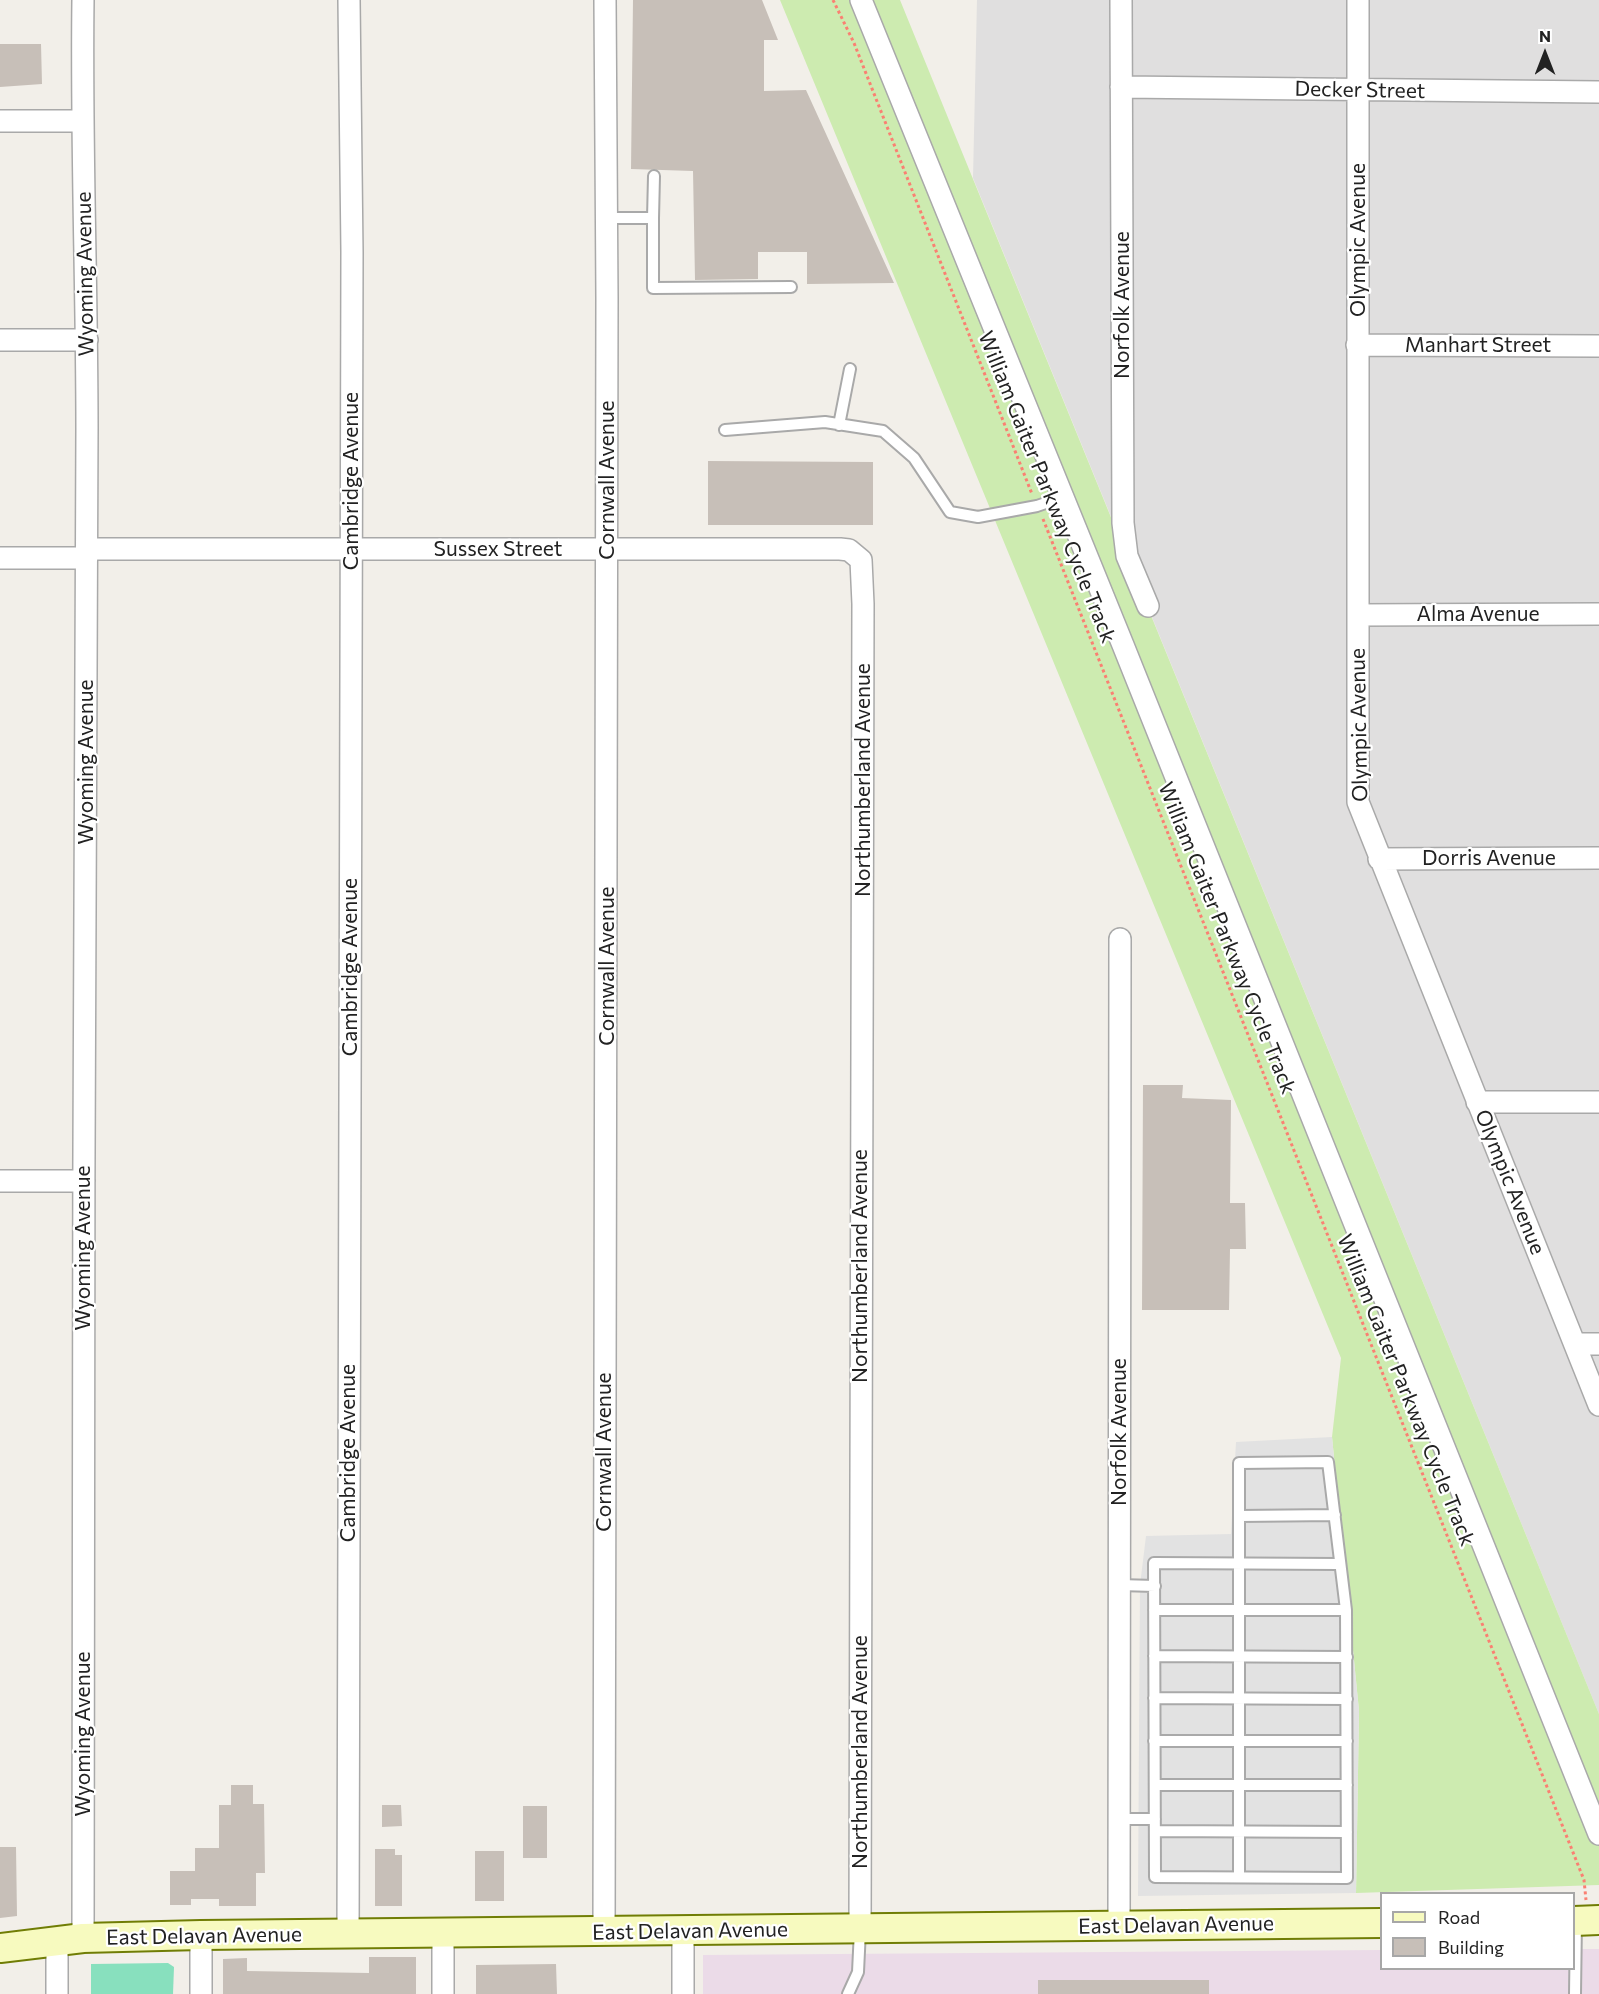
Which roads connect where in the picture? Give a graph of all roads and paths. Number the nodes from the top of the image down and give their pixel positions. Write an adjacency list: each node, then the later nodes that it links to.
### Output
1 (83, 0): 12 (street, Wyoming Avenue)
2 (349, 0): 26 (street, Cambridge Avenue)
3 (605, 0): 14 (street, Cornwall Avenue)
4 (833, 0): 25 (path, William Gaiter Parkway Cycle Track)
5 (861, 0): 24 (street)
6 (1121, 0): 8 (street, Norfolk Avenue)
7 (1358, 0): 9 (street, Olympic Avenue)
8 (1121, 87): 9 (street, Decker Street); 31 (street, Norfolk Avenue)
9 (1358, 90): 10 (street, Decker Street); 19 (street, Olympic Avenue)
10 (1599, 92)
11 (0, 121): 12 (street)
12 (81, 122): 18 (street, Wyoming Avenue)
13 (654, 176): 15 (lane)
14 (607, 218): 15 (lane); 27 (street, Cornwall Avenue)
15 (653, 218): 16 (lane)
16 (791, 287)
17 (0, 340): 18 (street)
18 (87, 340): 28 (street, Wyoming Avenue)
19 (1358, 345): 20 (street, Manhart Street); 33 (street, Olympic Avenue)
20 (1599, 346)
21 (850, 369): 22 (lane)
22 (839, 425): 23 (lane); 25 (lane)
23 (725, 430)
24 (1063, 497): 25 (lane); 69 (street)
25 (1037, 506): 71 (path, William Gaiter Parkway Cycle Track)
26 (351, 549): 27 (street, Sussex Street); 28 (street, Sussex Street); 79 (street, Cambridge Avenue)
27 (607, 549): 30 (street, Sussex Street); 76 (street, Cornwall Avenue)
28 (87, 553): 29 (street, Sussex Street); 40 (street, Wyoming Avenue)
29 (0, 558)
30 (863, 604): 75 (street, Northumberland Avenue)
31 (1148, 606)
32 (1599, 614): 33 (street, Alma Avenue)
33 (1358, 615): 35 (street, Olympic Avenue)
34 (1599, 858): 35 (street, Dorris Avenue)
35 (1379, 859): 37 (street, Olympic Avenue)
36 (1120, 939): 48 (street, Norfolk Avenue)
37 (1477, 1102): 38 (street); 41 (street, Olympic Avenue)
38 (1599, 1102)
39 (0, 1181): 40 (street)
40 (84, 1181): 81 (street, Wyoming Avenue)
41 (1575, 1344): 42 (street); 43 (street, Olympic Avenue)
42 (1599, 1344)
43 (1599, 1405)
44 (1335, 1515): 45 (lane); 45 (lane); 47 (lane)
45 (1239, 1516): 46 (lane)
46 (1239, 1563): 47 (lane); 49 (lane); 51 (lane)
47 (1339, 1564): 52 (lane)
48 (1119, 1585): 49 (lane); 65 (street, Norfolk Avenue)
49 (1155, 1586): 50 (lane)
50 (1154, 1610): 51 (lane); 53 (lane)
51 (1239, 1610): 52 (lane); 54 (lane)
52 (1346, 1610): 55 (lane)
53 (1154, 1656): 54 (lane); 56 (lane)
54 (1239, 1656): 55 (lane); 57 (lane)
55 (1347, 1657): 58 (lane)
56 (1154, 1698): 57 (lane); 60 (lane)
57 (1239, 1698): 58 (lane); 59 (lane)
58 (1347, 1698): 61 (lane)
59 (1239, 1740): 60 (lane); 61 (lane); 63 (lane)
60 (1154, 1741): 62 (lane)
61 (1347, 1741): 64 (lane)
62 (1155, 1785): 63 (lane); 66 (lane)
63 (1239, 1785): 64 (lane); 67 (lane)
64 (1347, 1785): 68 (lane)
65 (1119, 1820): 66 (lane); 74 (street, Norfolk Avenue)
66 (1155, 1825): 67 (lane); 70 (lane)
67 (1239, 1831): 68 (lane); 70 (lane)
68 (1347, 1832): 70 (lane)
69 (1599, 1834)
70 (1239, 1877)
71 (1586, 1890)
72 (1583, 1920): 88 (lane)
73 (1380, 1923): 74 (street, East Delavan Avenue)
74 (1119, 1926): 75 (street, East Delavan Avenue)
75 (860, 1929): 77 (street, East Delavan Avenue); 87 (lane)
76 (604, 1931): 77 (street, East Delavan Avenue); 78 (street, East Delavan Avenue)
77 (683, 1931): 86 (street)
78 (443, 1933): 79 (street, East Delavan Avenue); 85 (street)
79 (348, 1934): 80 (street, East Delavan Avenue)
80 (201, 1935): 81 (street, East Delavan Avenue); 84 (street)
81 (70, 1939): 82 (street, East Delavan Avenue); 83 (street, Wyoming Avenue)
82 (0, 1948)
83 (57, 1994)
84 (201, 1994)
85 (443, 1994)
86 (683, 1994)
87 (848, 1994)
88 (1575, 1994)

